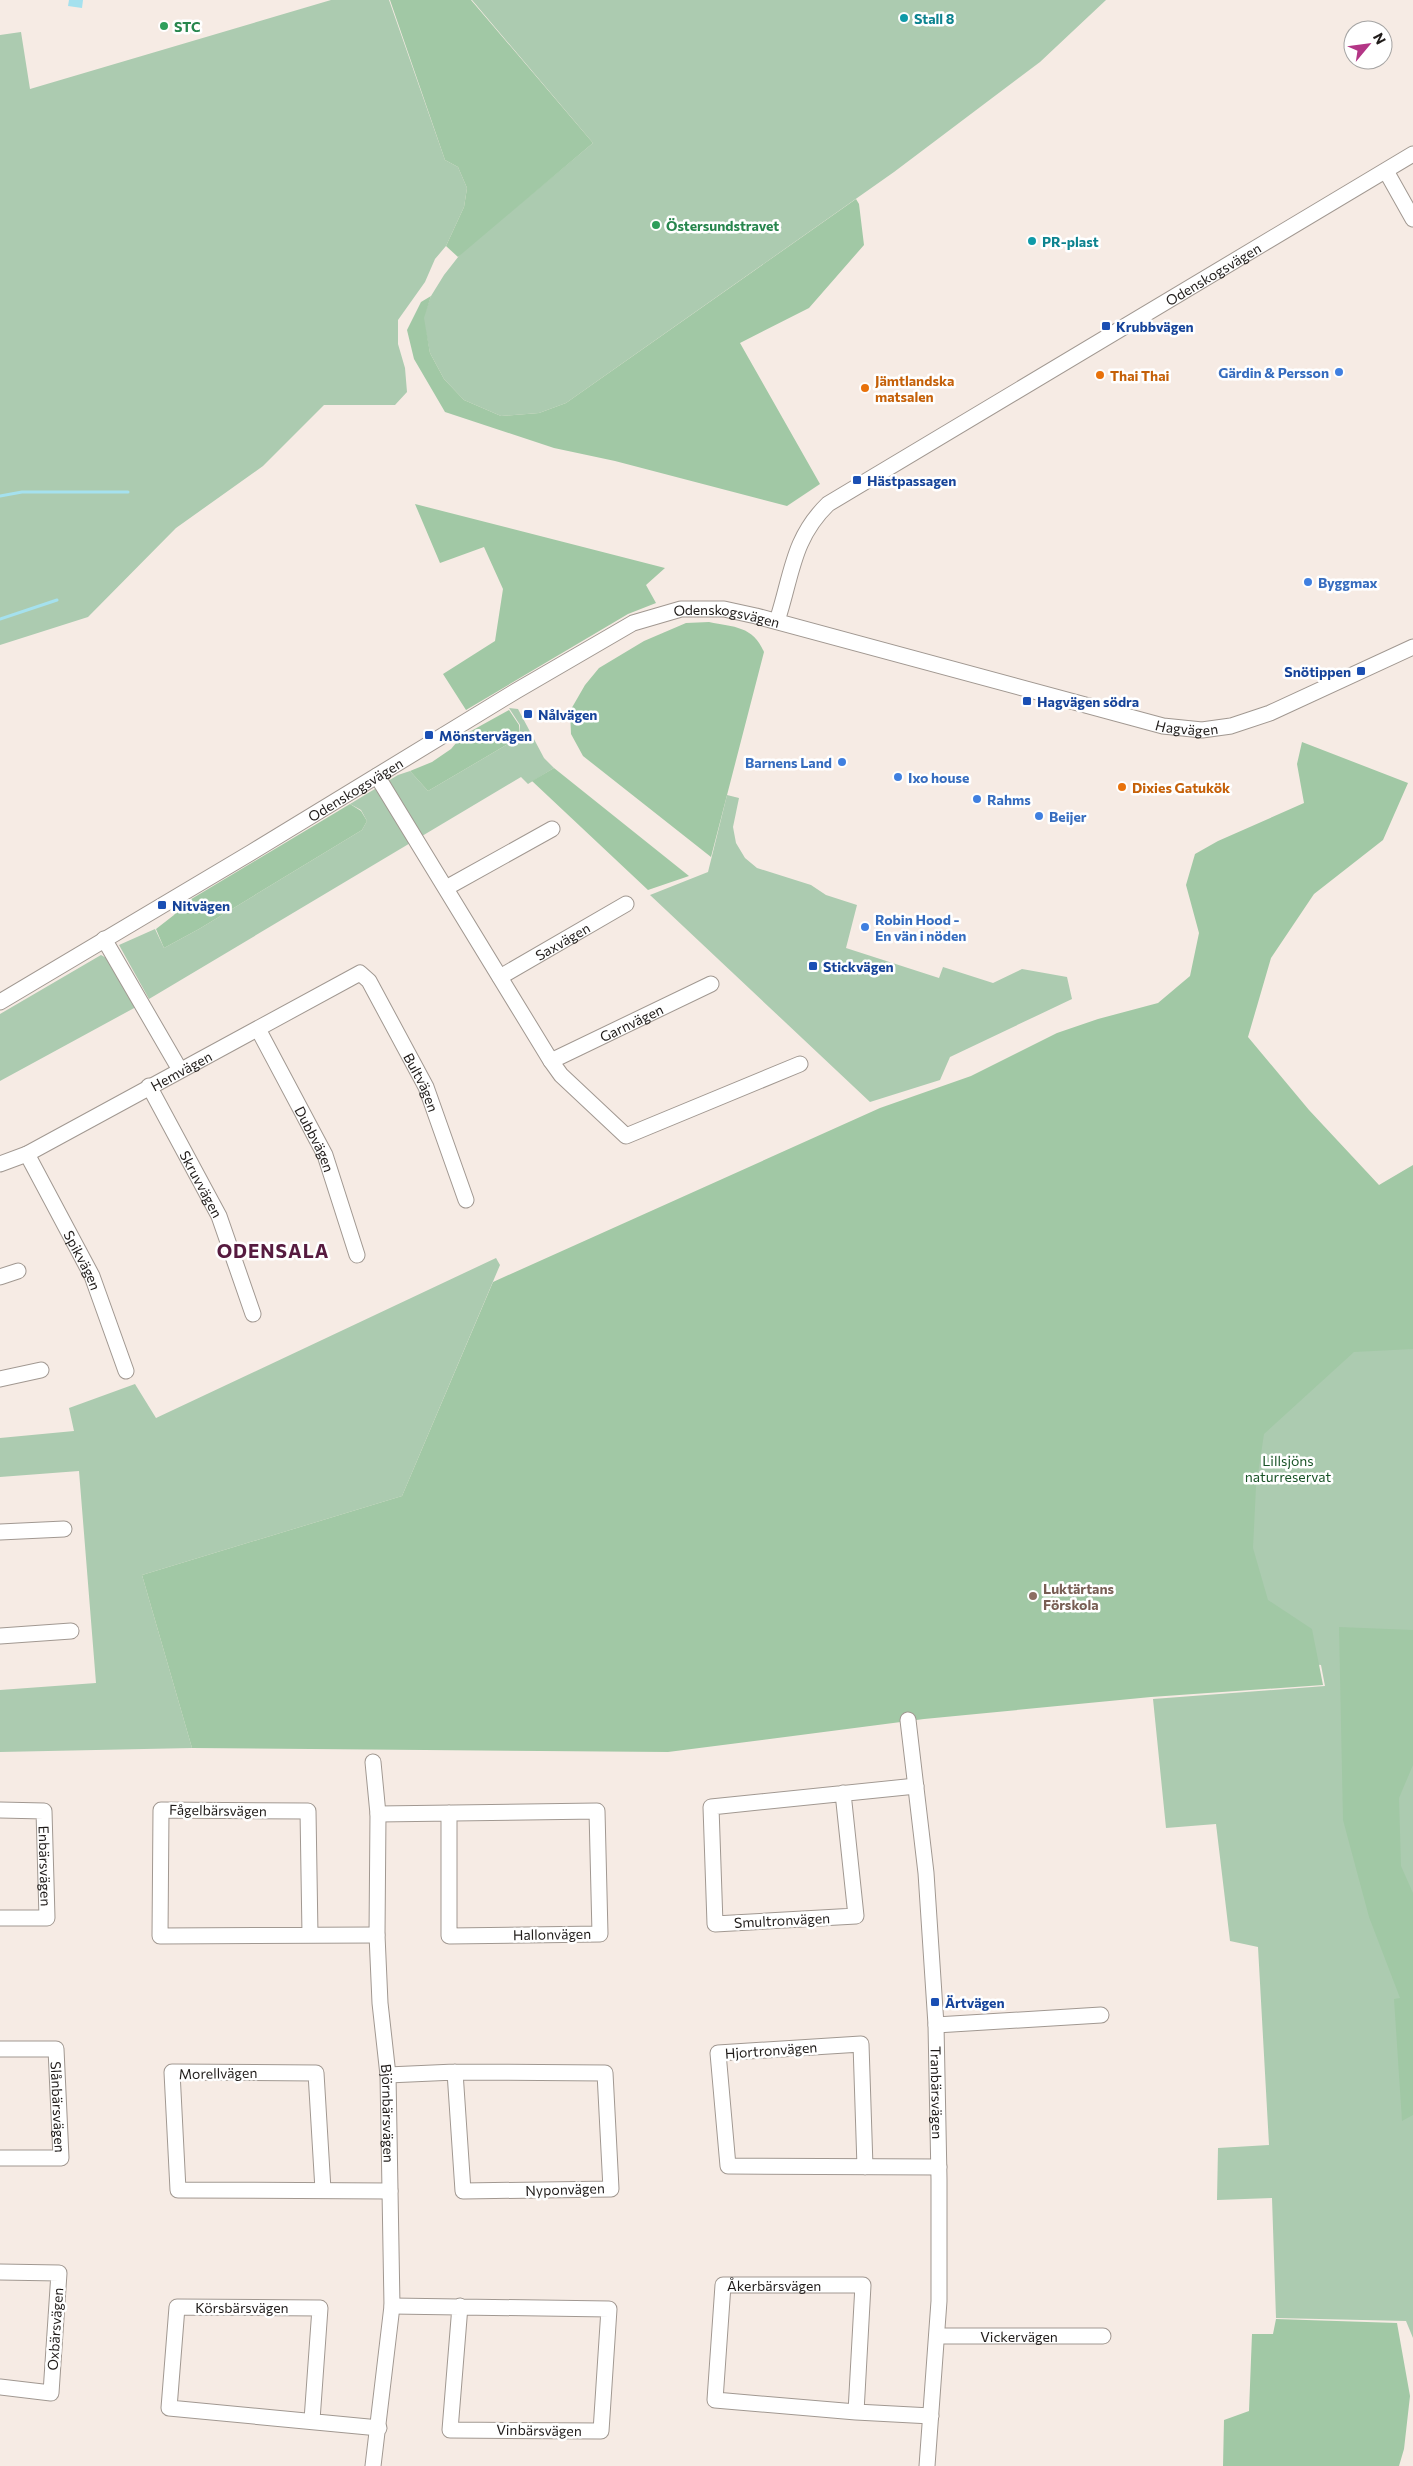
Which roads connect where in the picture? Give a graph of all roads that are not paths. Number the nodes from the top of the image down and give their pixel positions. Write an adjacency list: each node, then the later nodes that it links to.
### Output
1 (1413, 154): 2 (street, Odenskogsvägen)
2 (1386, 171): 3 (street); 4 (street, Odenskogsvägen)
3 (1413, 219)
4 (777, 621): 5 (street, Hagvägen); 6 (street, Odenskogsvägen)
5 (1413, 648)
6 (377, 776): 8 (street); 10 (street, Odenskogsvägen)
7 (552, 830): 8 (street)
8 (446, 888): 12 (street)
9 (626, 904): 12 (street, Saxvägen)
10 (104, 939): 14 (street, Odenskogsvägen); 18 (street)
11 (360, 973): 15 (street, Hemvägen); 22 (street, Bultvägen)
12 (500, 977): 16 (street)
13 (712, 984): 16 (street, Garnvägen)
14 (0, 1002)
15 (258, 1029): 18 (street, Hemvägen); 23 (street, Dubbvägen)
16 (551, 1061): 17 (street)
17 (800, 1064)
18 (180, 1070): 19 (street, Hemvägen)
19 (149, 1086): 20 (street, Hemvägen); 26 (street, Skruvvägen)
20 (27, 1154): 21 (street, Hemvägen); 28 (street, Spikvägen)
21 (0, 1164)
22 (466, 1200)
23 (357, 1255)
24 (18, 1271): 25 (street)
25 (0, 1277)
26 (253, 1314)
27 (41, 1370): 29 (street)
28 (126, 1371)
29 (0, 1379)
30 (64, 1529): 31 (street)
31 (0, 1532)
32 (71, 1631): 33 (street)
33 (0, 1636)
34 (908, 1720): 36 (street, Tranbärsvägen)
35 (373, 1762): 40 (street, Björnbärsvägen)
36 (916, 1786): 37 (street, Smultronvägen); 45 (street, Tranbärsvägen)
37 (843, 1793): 37 (street, Smultronvägen)
38 (0, 1810): 41 (street, Enbärsvägen)
39 (449, 1812): 39 (street, Hallonvägen); 40 (street, Hallonvägen)
40 (378, 1814): 42 (street, Björnbärsvägen)
41 (0, 1918)
42 (377, 1935): 43 (street, Fågelbärsvägen); 48 (street, Björnbärsvägen)
43 (310, 1936): 43 (street, Fågelbärsvägen)
44 (1101, 2015): 45 (street)
45 (936, 2025): 50 (street, Tranbärsvägen)
46 (0, 2048): 49 (street, Slånbärsvägen)
47 (455, 2072): 47 (street, Nyponvägen); 48 (street, Nyponvägen)
48 (388, 2075): 53 (street, Björnbärsvägen)
49 (0, 2158)
50 (939, 2167): 51 (street, Hjortronvägen); 57 (street, Tranbärsvägen)
51 (864, 2168): 51 (street, Hjortronvägen)
52 (323, 2190): 52 (street, Morellvägen); 53 (street, Morellvägen)
53 (390, 2191): 55 (street, Björnbärsvägen)
54 (0, 2272): 59 (street, Oxbärsvägen)
55 (392, 2306): 56 (street, Vinbärsvägen); 63 (street, Björnbärsvägen)
56 (460, 2306): 56 (street, Vinbärsvägen)
57 (937, 2336): 58 (street, Vickervägen); 61 (street, Tranbärsvägen)
58 (1102, 2336)
59 (0, 2387)
60 (856, 2412): 60 (street, Åkerbärsvägen); 61 (street, Åkerbärsvägen)
61 (931, 2416): 65 (street, Tranbärsvägen)
62 (312, 2420): 62 (street, Körsbärsvägen); 63 (street, Körsbärsvägen)
63 (379, 2428): 64 (street, Björnbärsvägen)
64 (373, 2466)
65 (927, 2466)

